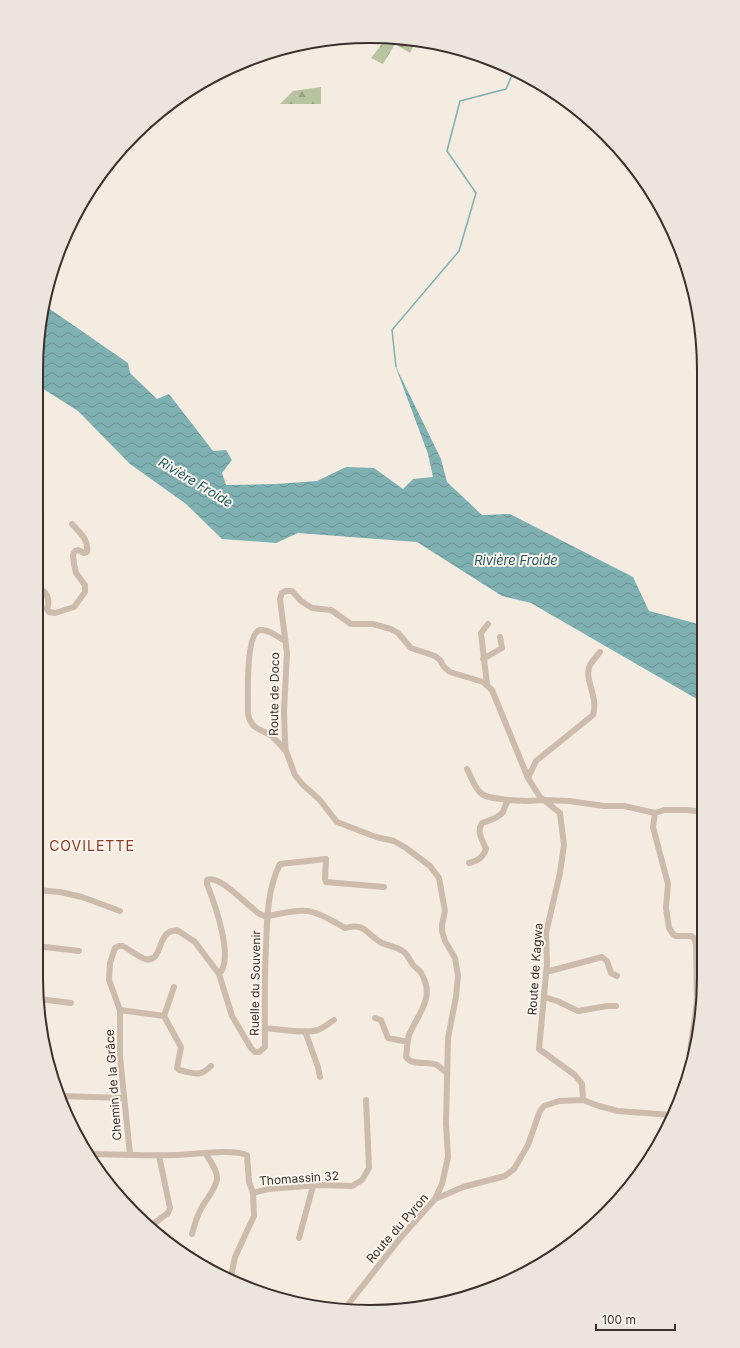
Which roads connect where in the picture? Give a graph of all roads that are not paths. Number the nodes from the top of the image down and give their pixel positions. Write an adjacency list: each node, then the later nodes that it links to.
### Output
1 (72, 524): 2 (street)
2 (43, 590)
3 (488, 624): 7 (street)
4 (500, 637): 7 (street)
5 (285, 641): 8 (street, Route de Doco); 9 (street, Route de Doco); 9 (street)
6 (600, 652): 11 (street)
7 (483, 659): 8 (street)
8 (487, 684): 11 (street)
9 (286, 751): 41 (street, Route de Doco)
10 (467, 769): 12 (street)
11 (528, 778): 13 (street, Route de Kagwa)
12 (509, 800): 13 (street); 16 (street)
13 (544, 800): 15 (street); 24 (street, Route de Kagwa)
14 (697, 811): 15 (street)
15 (655, 813): 23 (street)
16 (469, 863)
17 (384, 887): 20 (street, Ruelle du Souvenir)
18 (43, 891): 19 (street)
19 (120, 911)
20 (267, 917): 25 (street); 37 (street, Ruelle du Souvenir); 39 (street)
21 (43, 947): 22 (street)
22 (79, 951)
23 (696, 970): 28 (street)
24 (546, 972): 26 (street); 29 (street, Route de Kagwa)
25 (219, 974): 33 (street, Chemin de la Grâce); 37 (street, Ruelle du Souvenir)
26 (617, 976)
27 (174, 987): 34 (street)
28 (697, 988)
29 (544, 997): 32 (street); 46 (street, Route de Kagwa)
30 (44, 1000): 31 (street)
31 (71, 1003)
32 (616, 1006)
33 (120, 1010): 34 (street); 44 (street, Chemin de la Grâce)
34 (164, 1016): 40 (street)
35 (375, 1018): 39 (street)
36 (334, 1020): 38 (street)
37 (265, 1028): 38 (street)
38 (305, 1031): 42 (street)
39 (408, 1042): 41 (street)
40 (211, 1066)
41 (447, 1073): 54 (street, Route de Doco)
42 (320, 1077)
43 (65, 1096): 44 (street)
44 (123, 1098): 49 (street, Chemin de la Grâce)
45 (366, 1100): 52 (street, Thomassin 32)
46 (584, 1100): 47 (street, Route du Pyron); 54 (street, Route du Pyron)
47 (667, 1115)
48 (94, 1154): 49 (street, Thomassin 32)
49 (130, 1154): 51 (street, Thomassin 32)
50 (206, 1154): 51 (street, Thomassin 32); 53 (street, Thomassin 32); 56 (street)
51 (159, 1156): 55 (street)
52 (313, 1186): 53 (street, Thomassin 32); 57 (street)
53 (253, 1193): 58 (street)
54 (435, 1199): 59 (street, Route du Pyron)
55 (154, 1224)
56 (192, 1234)
57 (299, 1238)
58 (232, 1274)
59 (348, 1304)

